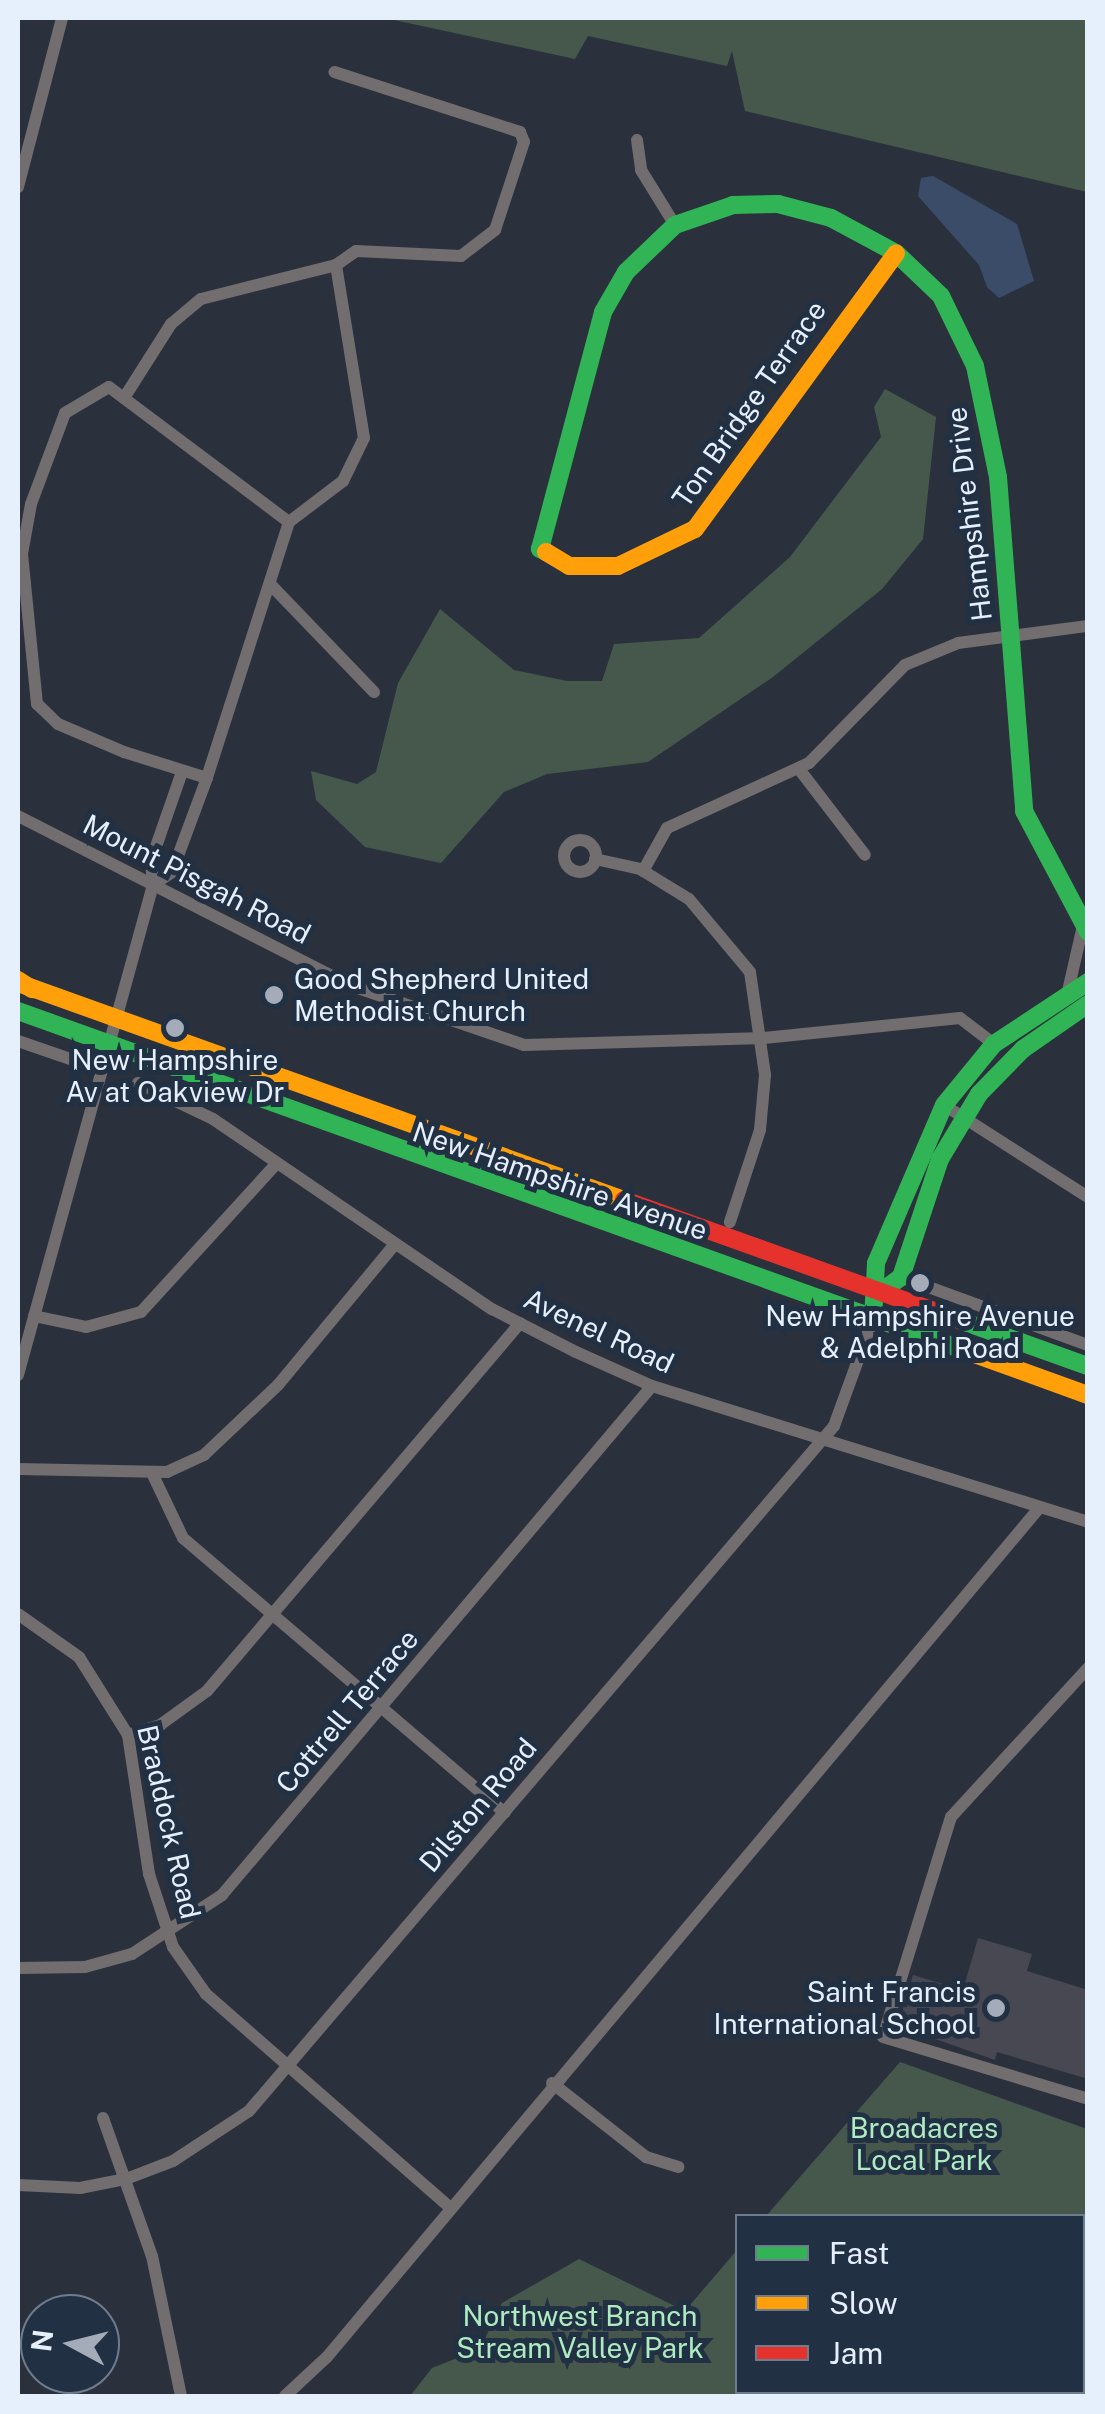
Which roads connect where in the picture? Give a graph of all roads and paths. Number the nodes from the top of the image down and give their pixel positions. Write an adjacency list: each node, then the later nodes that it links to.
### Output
1 (62, 18): 4 (street)
2 (334, 72): 7 (street)
3 (636, 140): 5 (street)
4 (18, 187)
5 (675, 225): 6 (main road, Hampshire Drive); 10 (main road, Hampshire Drive)
6 (896, 253): 10 (main road, Ton Bridge Terrace); 13 (main road, Hampshire Drive)
7 (336, 265): 8 (street); 9 (street)
8 (124, 398): 9 (street); 16 (street)
9 (290, 522): 11 (street)
10 (630, 564)
11 (270, 584): 14 (street); 17 (street)
12 (1088, 626): 13 (street)
13 (1011, 636): 15 (street); 23 (main road, Hampshire Drive)
14 (374, 692)
15 (798, 769): 19 (street); 21 (street)
16 (181, 776): 17 (street); 22 (street)
17 (207, 778): 22 (street)
18 (18, 816): 22 (street, Mount Pisgah Road)
19 (865, 855)
20 (595, 859): 21 (street)
21 (643, 871): 30 (street)
22 (153, 885): 29 (street); 30 (street, Mount Pisgah Road)
23 (1085, 931): 26 (street)
24 (1088, 982): 26 (main road)
25 (22, 984): 29 (main road, New Hampshire Avenue)
26 (1068, 991): 32 (main road)
27 (1088, 1004): 37 (main road)
28 (18, 1012): 33 (main road, New Hampshire Avenue)
29 (116, 1022): 33 (street); 43 (main road, New Hampshire Avenue)
30 (764, 1038): 32 (street, Mount Pisgah Road); 40 (street)
31 (18, 1041): 34 (street)
32 (994, 1044): 36 (main road)
33 (108, 1048): 34 (street); 45 (main road, New Hampshire Avenue)
34 (102, 1070): 44 (street)
35 (138, 1083): 38 (street, Avenel Road)
36 (944, 1105): 37 (street); 43 (main road)
37 (964, 1117): 39 (street); 42 (main road)
38 (275, 1165): 41 (street, Avenel Road); 44 (street)
39 (1088, 1197)
40 (730, 1222)
41 (395, 1244): 46 (street, Avenel Road); 54 (street)
42 (900, 1277): 43 (main road); 47 (street)
43 (879, 1293): 45 (main road); 48 (main road, New Hampshire Avenue)
44 (34, 1316): 49 (street)
45 (872, 1319): 51 (main road, New Hampshire Avenue); 52 (street, Dilston Road)
46 (520, 1323): 50 (street, Avenel Road); 58 (street)
47 (1088, 1345)
48 (1088, 1366)
49 (18, 1375)
50 (652, 1386): 52 (street, Avenel Road); 60 (street, Cottrell Terrace)
51 (1088, 1395)
52 (822, 1440): 55 (street, Avenel Road); 62 (street, Dilston Road)
53 (18, 1469): 54 (street)
54 (152, 1472): 58 (street)
55 (1040, 1508): 56 (street, Avenel Road); 66 (street)
56 (1088, 1522)
57 (18, 1614): 61 (street, Braddock Road)
58 (272, 1615): 60 (street); 61 (street)
59 (1088, 1668): 67 (street)
60 (381, 1709): 62 (street); 63 (street, Cottrell Terrace)
61 (128, 1735): 63 (street, Braddock Road)
62 (505, 1813): 65 (street, Dilston Road)
63 (169, 1936): 64 (street, Cottrell Terrace); 65 (street, Braddock Road)
64 (18, 1968)
65 (287, 2068): 70 (street, Dilston Road); 72 (street, Braddock Road)
66 (552, 2083): 69 (street); 72 (street)
67 (1088, 2099)
68 (103, 2118): 70 (street)
69 (678, 2167)
70 (126, 2179): 71 (street, Dilston Road); 73 (street)
71 (18, 2185)
72 (448, 2206): 74 (street)
73 (181, 2396)
74 (285, 2396)

